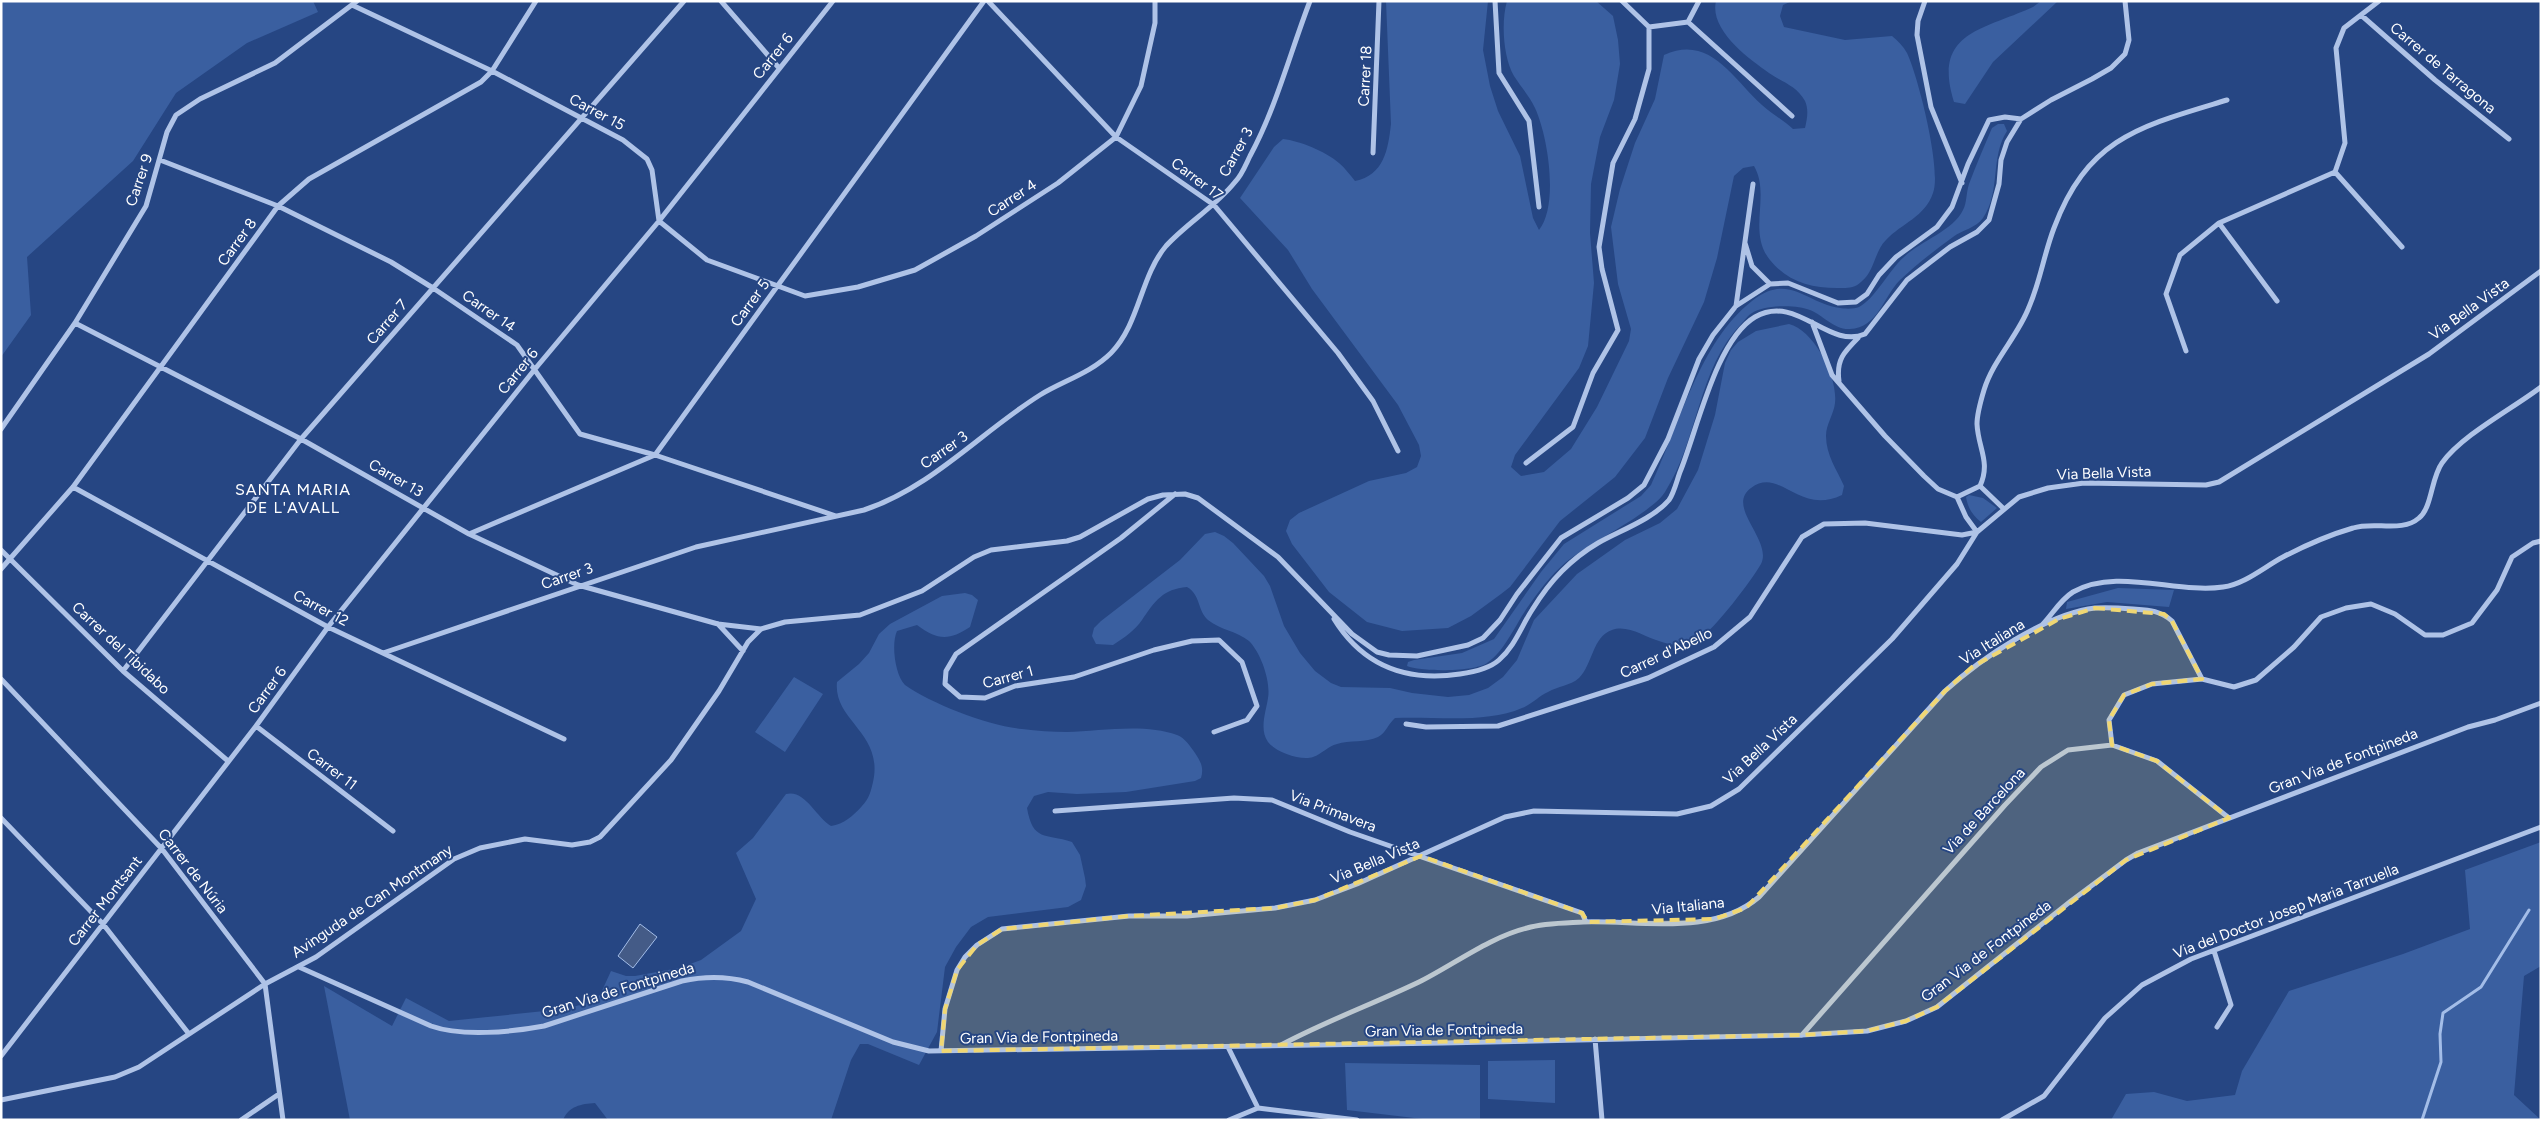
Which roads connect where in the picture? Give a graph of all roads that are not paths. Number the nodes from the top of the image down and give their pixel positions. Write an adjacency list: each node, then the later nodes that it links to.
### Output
1 (357, 1): 17 (street, Carrer 9)
2 (536, 1): 22 (street, Carrer 8)
3 (684, 1): 25 (street, Carrer 7)
4 (721, 1): 21 (street)
5 (833, 1): 21 (street, Carrer 6)
6 (984, 1): 43 (street, Carrer 5)
7 (988, 1): 27 (street, Carrer 17)
8 (1155, 1): 27 (street, Carrer 4)
9 (1310, 1): 35 (street, Carrer 3)
10 (1379, 1): 29 (street, Carrer 18)
11 (1495, 1): 36 (street)
12 (1622, 1): 20 (street)
13 (1699, 1): 19 (street)
14 (1925, 1): 33 (street)
15 (2125, 1): 26 (street)
16 (2379, 1): 18 (street)
17 (352, 6): 22 (street, Carrer 15); 30 (street, Carrer 9)
18 (2361, 15): 28 (street, Carrer de Tarragona); 31 (street)
19 (1688, 22): 20 (street); 24 (street)
20 (1649, 28): 59 (street)
21 (779, 68): 37 (street, Carrer 6)
22 (492, 71): 25 (street, Carrer 15); 34 (street, Carrer 8)
23 (2227, 100): 60 (street)
24 (1792, 116)
25 (582, 118): 37 (street, Carrer 15); 44 (street, Carrer 7)
26 (2021, 119): 33 (street); 49 (street)
27 (1116, 137): 35 (street, Carrer 17); 43 (street, Carrer 4)
28 (2509, 139)
29 (1373, 153)
30 (160, 160): 34 (street, Carrer 14); 48 (street, Carrer 9)
31 (2335, 172): 38 (street); 40 (street)
32 (1752, 184): 39 (street)
33 (1962, 184): 42 (street)
34 (278, 206): 44 (street, Carrer 14); 51 (street, Carrer 8)
35 (1214, 206): 57 (street, Carrer 17); 66 (street, Carrer 3)
36 (1539, 207)
37 (660, 221): 43 (street); 52 (street, Carrer 6)
38 (2219, 223): 45 (street); 50 (street)
39 (1744, 242): 42 (street); 46 (street)
40 (2402, 247)
41 (2541, 271): 65 (street, Via Bella Vista)
42 (1770, 284): 46 (street)
43 (777, 287): 58 (street, Carrer 5)
44 (433, 288): 52 (street, Carrer 14); 56 (street, Carrer 7)
45 (2277, 301)
46 (1736, 306): 75 (street)
47 (1812, 321): 49 (street); 53 (street); 75 (street)
48 (75, 324): 51 (street, Carrer 13); 55 (street, Carrer 9)
49 (1858, 338): 53 (street)
50 (2186, 352)
51 (161, 368): 56 (street, Carrer 13); 61 (street, Carrer 8)
52 (535, 369): 58 (street, Carrer 14); 64 (street, Carrer 6)
53 (1839, 381): 63 (street)
54 (2541, 387): 78 (street)
55 (1, 428)
56 (302, 439): 64 (street, Carrer 13); 72 (street, Carrer 7)
57 (1398, 451)
58 (655, 455): 66 (street, Carrer 14); 68 (street)
59 (1526, 464)
60 (1980, 486): 63 (street); 65 (street)
61 (72, 487): 71 (street, Carrer 8); 72 (street, Carrer 12)
62 (1175, 494): 75 (street); 79 (street); 88 (street, Carrer 1)
63 (1957, 497): 67 (street)
64 (423, 508): 68 (street, Carrer 13); 77 (street, Carrer 6)
65 (2004, 509): 67 (street, Via Bella Vista)
66 (837, 516): 74 (street, Carrer 3)
67 (1977, 532): 86 (street, Carrer d'Abello); 98 (street, Via Bella Vista)
68 (469, 534): 74 (street, Carrer 13)
69 (2541, 541): 84 (street)
70 (1, 550): 71 (street, Carrer del Tibidabo)
71 (11, 559): 73 (street, Carrer 8); 82 (street, Carrer del Tibidabo)
72 (208, 559): 77 (street, Carrer 12); 82 (street, Carrer 7)
73 (1, 569)
74 (578, 585): 76 (street, Carrer 13); 81 (street, Carrer 3)
75 (1330, 612)
76 (718, 624): 79 (street, Carrer 13); 80 (street)
77 (328, 627): 81 (street, Carrer 12); 87 (street, Carrer 6)
78 (2040, 627): 84 (street); 99 (street, Via Italiana)
79 (762, 629): 80 (street, Avinguda de Can Montmany)
80 (743, 651): 102 (street, Avinguda de Can Montmany)
81 (383, 653): 89 (street, Carrer 12)
82 (123, 671): 91 (street, Carrer del Tibidabo)
83 (1, 679): 97 (street, Carrer de Núria)
84 (2202, 679): 90 (street)
85 (2541, 703): 94 (street, Gran Via de Fontpineda)
86 (1406, 724)
87 (256, 726): 91 (street, Carrer 6); 96 (street, Carrer 11)
88 (1214, 732)
89 (564, 739)
90 (2112, 744): 94 (street, Via de Barcelona); 106 (street, Via de Barcelona)
91 (228, 761): 97 (street, Carrer Montsant)
92 (1055, 811): 98 (street, Via Primavera)
93 (1, 818): 100 (street)
94 (2229, 818): 106 (street, Gran Via de Fontpineda)
95 (2541, 827): 101 (street, Via del Doctor Josep Maria Tarruella)
96 (393, 831)
97 (162, 849): 100 (street, Carrer Montsant); 103 (street, Carrer de Núria)
98 (1421, 856): 99 (street, Via Primavera); 110 (street, Via Bella Vista)
99 (1586, 922): 108 (street, Via Italiana)
100 (103, 924): 105 (street); 111 (street, Carrer Montsant)
101 (2214, 950): 104 (street); 120 (street, Via del Doctor Josep Maria Tarruella)
102 (299, 967): 103 (street, Avinguda de Can Montmany); 110 (street, Gran Via de Fontpineda)
103 (265, 984): 105 (street, Avinguda de Can Montmany); 112 (street, Carrer de Núria)
104 (2217, 1026)
105 (189, 1034): 113 (street, Avinguda de Can Montmany)
106 (1802, 1035): 107 (street, Gran Via de Fontpineda)
107 (1595, 1039): 108 (street, Gran Via de Fontpineda); 119 (street)
108 (1279, 1046): 109 (street, Gran Via de Fontpineda)
109 (1228, 1047): 110 (street, Gran Via de Fontpineda); 114 (street)
110 (941, 1051)
111 (1, 1056)
112 (280, 1094): 115 (street); 116 (street, Carrer de Núria)
113 (1, 1100)
114 (1258, 1108): 117 (street); 118 (street)
115 (241, 1120)
116 (283, 1120)
117 (1229, 1120)
118 (1357, 1120)
119 (1602, 1120)
120 (2002, 1120)

